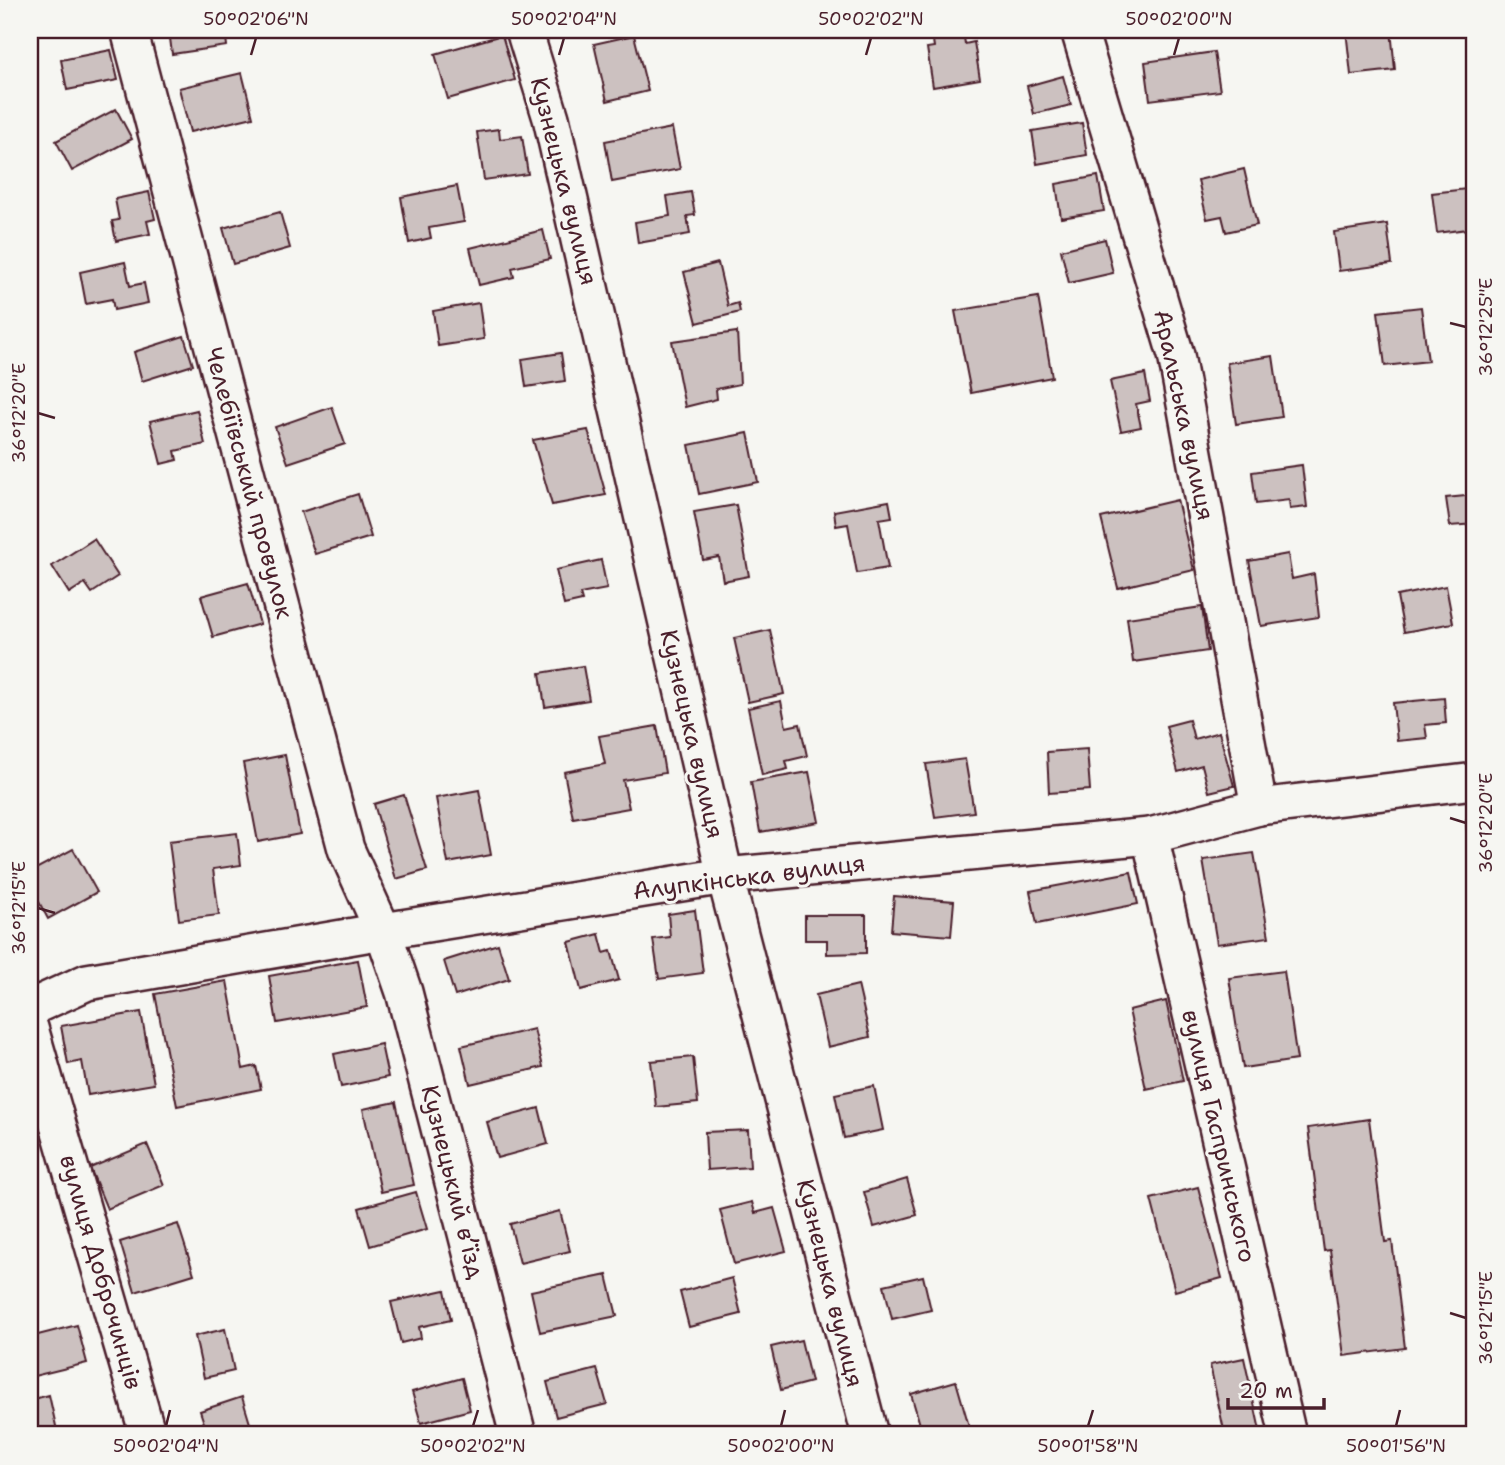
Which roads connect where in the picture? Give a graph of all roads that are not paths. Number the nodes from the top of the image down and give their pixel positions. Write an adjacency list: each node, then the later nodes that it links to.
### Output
1 (129, 30): 8 (street, Челебіївський провулок)
2 (524, 30): 7 (street, Кузнецька вулиця)
3 (1079, 30): 5 (street, Аральська вулиця)
4 (1475, 781): 5 (street, Алупкінська вулиця)
5 (1259, 807): 6 (street, Алупкінська вулиця)
6 (1150, 836): 7 (street, Алупкінська вулиця); 14 (street, вулиця Гаспринського)
7 (725, 876): 8 (street, Алупкінська вулиця); 13 (street, Кузнецька вулиця)
8 (383, 931): 9 (street, Алупкінська вулиця); 12 (street, Кузнецький в’їзд)
9 (30, 1008)
10 (30, 1028): 11 (street, вулиця Доброчинців)
11 (148, 1435)
12 (518, 1435)
13 (870, 1435)
14 (1288, 1435)

